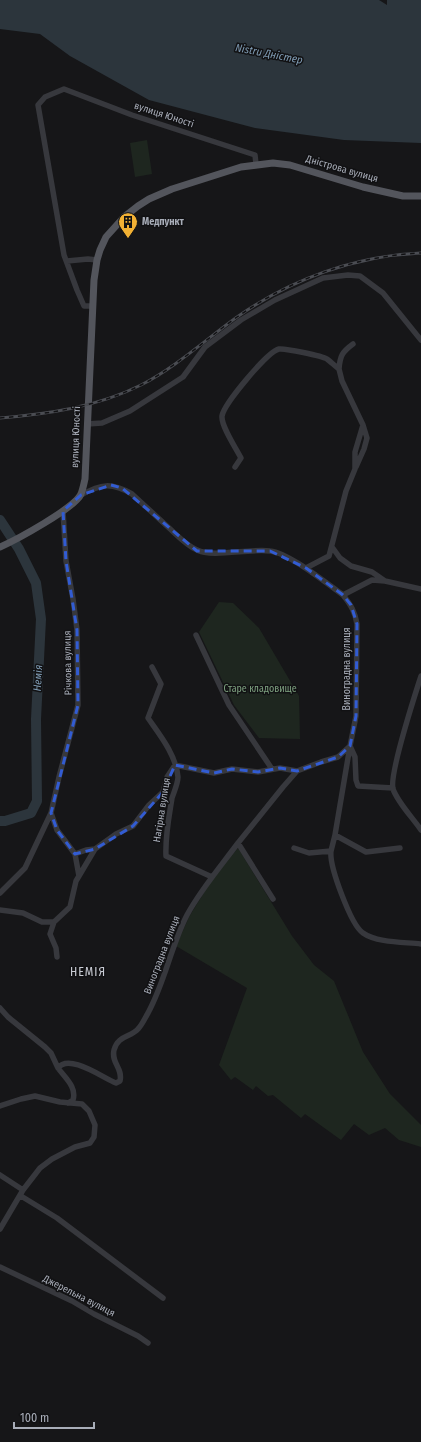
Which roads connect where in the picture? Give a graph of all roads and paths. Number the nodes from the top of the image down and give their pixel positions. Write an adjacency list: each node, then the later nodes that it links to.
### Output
1 (256, 164): 2 (main road, Дністрова вулиця); 3 (main road, вулиця Юності); 4 (street, вулиця Юності)
2 (421, 196)
3 (97, 260): 4 (street); 5 (main road, вулиця Юності)
4 (67, 261): 5 (street, вулиця Юності)
5 (92, 306): 9 (main road, вулиця Юності)
6 (421, 340): 9 (street)
7 (353, 344): 8 (street)
8 (339, 369): 10 (street); 14 (street)
9 (87, 424): 11 (main road, вулиця Юності)
10 (235, 467)
11 (81, 495): 12 (main road); 15 (street, Виноградна вулиця)
12 (64, 511): 13 (main road); 27 (street, Річкова вулиця)
13 (0, 547)
14 (332, 547): 15 (street); 16 (street)
15 (306, 568): 18 (street, Виноградна вулиця)
16 (385, 581): 17 (street); 18 (street)
17 (421, 589)
18 (343, 595): 22 (street, Виноградна вулиця)
19 (196, 635): 24 (street)
20 (152, 667): 23 (street, Нагірна вулиця)
21 (421, 676): 26 (street)
22 (350, 746): 25 (street, Виноградна вулиця); 26 (street, Виноградна вулиця); 29 (street, Виноградна вулиця)
23 (175, 765): 24 (street, Нагірна вулиця); 33 (street, Нагірна вулиця); 37 (street, Нагірна вулиця)
24 (272, 769): 25 (street, Нагірна вулиця)
25 (297, 771): 30 (street, Виноградна вулиця)
26 (393, 788): 28 (street)
27 (51, 813): 35 (street); 38 (street, Річкова вулиця)
28 (421, 830)
29 (335, 835): 32 (street); 34 (street, Виноградна вулиця)
30 (238, 843): 37 (street, Виноградна вулиця); 39 (street)
31 (294, 848): 34 (street)
32 (400, 848)
33 (95, 850): 35 (street); 36 (street, Нагірна вулиця)
34 (331, 851): 42 (street)
35 (75, 854): 36 (street)
36 (79, 876): 41 (street, Нагірна вулиця)
37 (212, 877): 45 (street, Виноградна вулиця)
38 (0, 892)
39 (273, 899)
40 (0, 910): 41 (street)
41 (54, 922): 43 (street)
42 (421, 944)
43 (57, 957)
44 (0, 1008): 45 (street)
45 (58, 1068): 46 (street)
46 (68, 1103): 47 (street); 49 (street)
47 (0, 1106)
48 (0, 1176): 49 (street)
49 (22, 1193): 50 (street); 52 (street)
50 (0, 1229)
51 (0, 1267): 53 (street, Джерельна вулиця)
52 (163, 1298)
53 (148, 1343)

